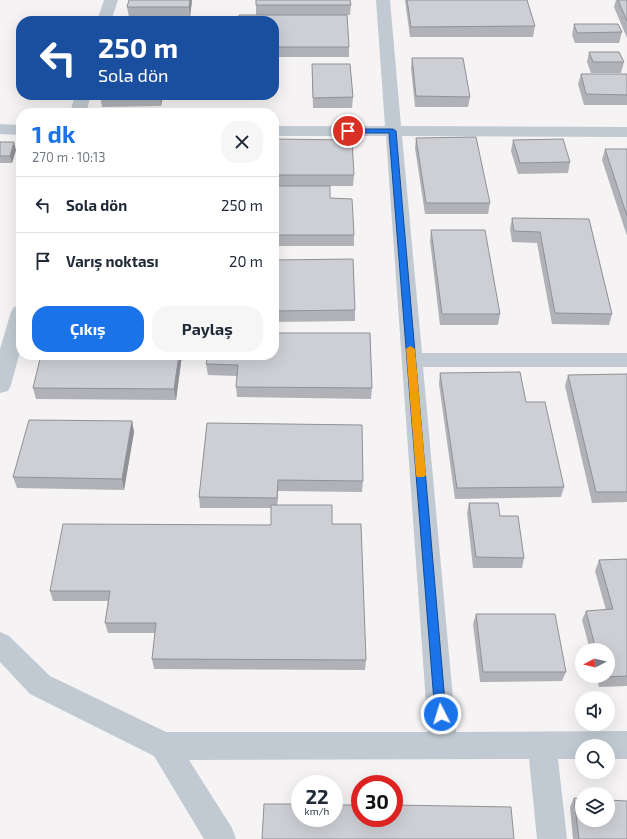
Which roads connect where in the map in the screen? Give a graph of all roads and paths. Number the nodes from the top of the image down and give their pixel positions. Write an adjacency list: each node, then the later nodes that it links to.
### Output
1 (110, 0): 3 (street)
2 (383, 0): 7 (street)
3 (105, 16)
4 (0, 129): 5 (street)
5 (16, 130)
6 (279, 131): 7 (street)
7 (393, 131): 8 (street); 10 (street)
8 (627, 132)
9 (16, 329): 12 (street)
10 (411, 360): 11 (street); 14 (street)
11 (627, 360)
12 (0, 385)
13 (0, 644): 15 (street)
14 (443, 745): 15 (street); 16 (street)
15 (164, 746): 18 (street)
16 (542, 746): 17 (street); 19 (street)
17 (627, 746)
18 (221, 839)
19 (552, 839)

